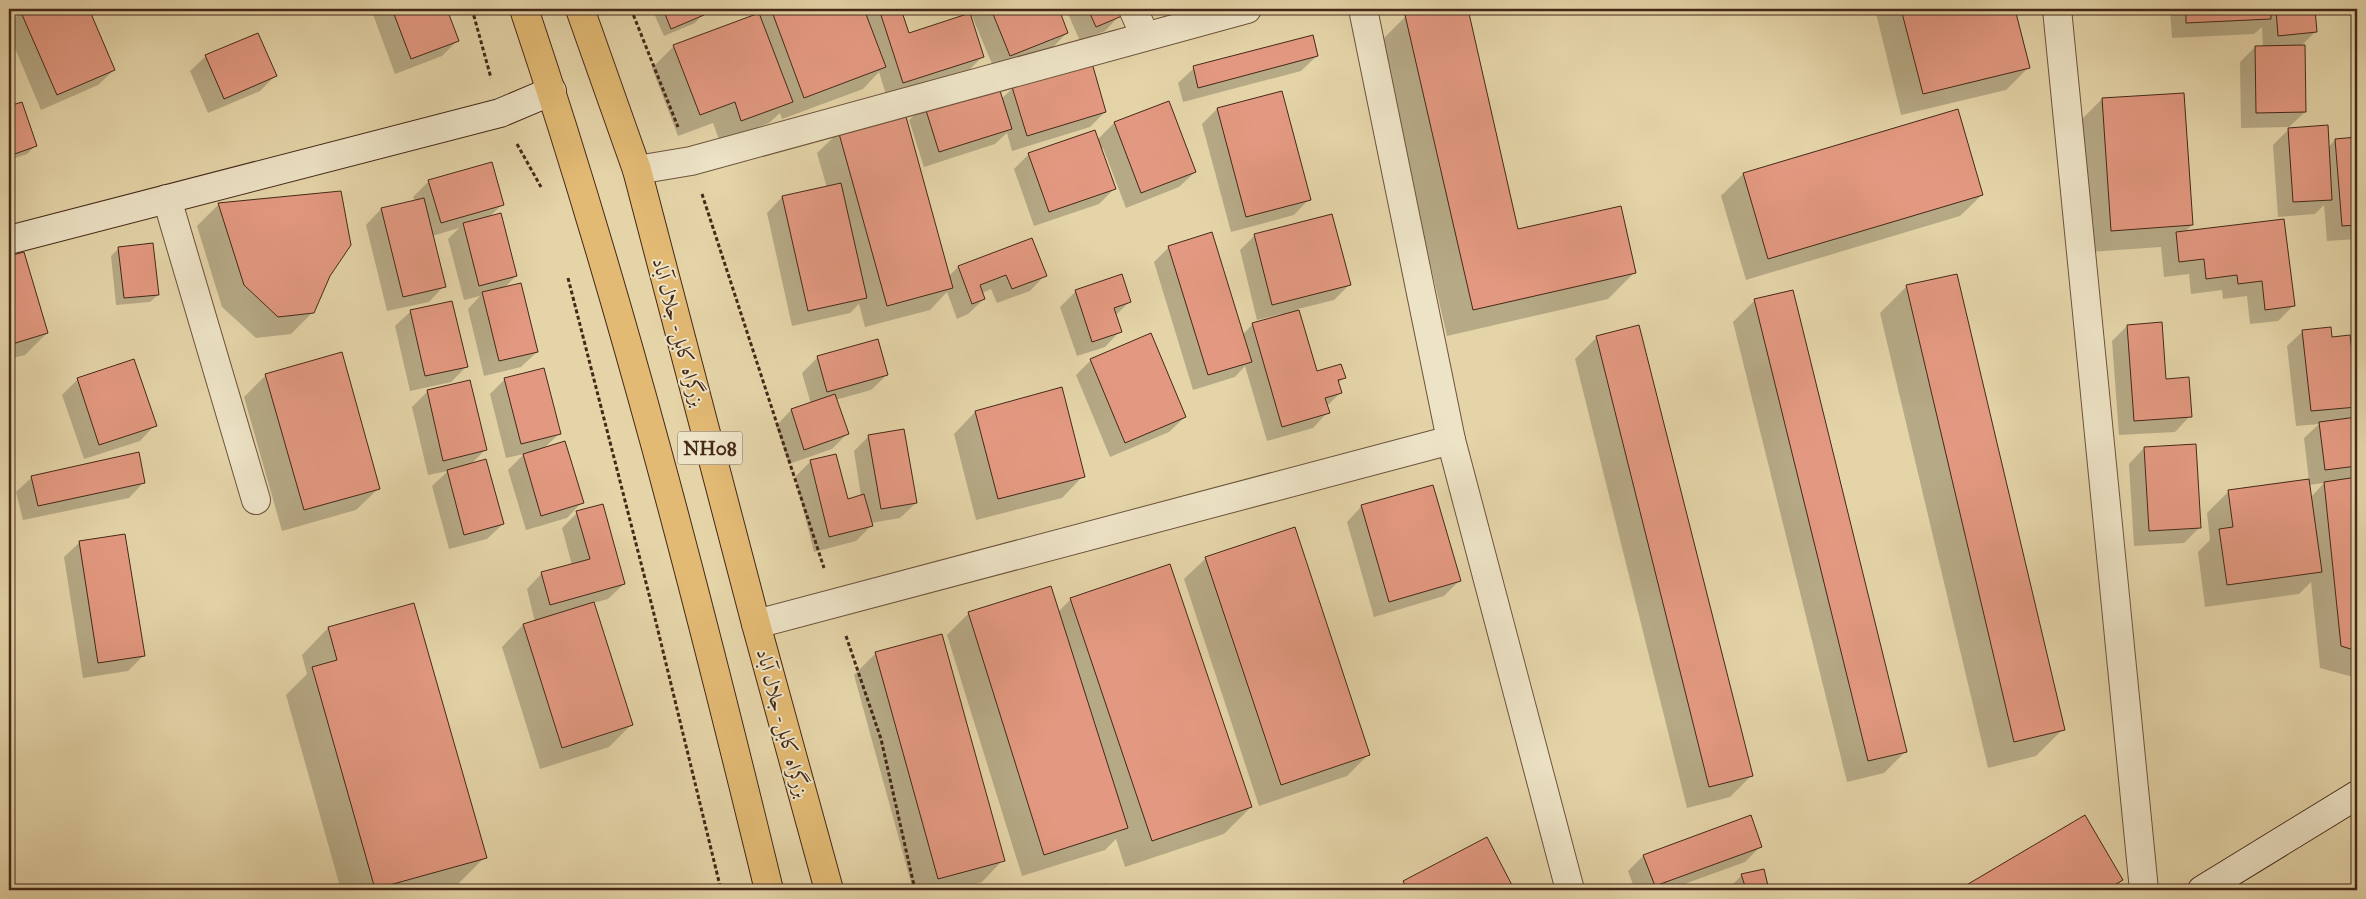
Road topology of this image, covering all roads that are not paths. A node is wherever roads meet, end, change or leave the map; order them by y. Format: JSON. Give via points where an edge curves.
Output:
{"nodes":[{"id":1,"x":524,"y":9,"type":"edge"},
{"id":2,"x":580,"y":9,"type":"edge"},
{"id":3,"x":1133,"y":9,"type":"edge"},
{"id":4,"x":1247,"y":9,"type":"edge"},
{"id":5,"x":1363,"y":9,"type":"edge"},
{"id":6,"x":2057,"y":9,"type":"edge"},
{"id":7,"x":1145,"y":36,"type":"junction"},
{"id":8,"x":552,"y":91,"type":"junction"},
{"id":9,"x":637,"y":170,"type":"junction"},
{"id":10,"x":167,"y":199,"type":"junction"},
{"id":11,"x":9,"y":240,"type":"edge"},
{"id":12,"x":1451,"y":440,"type":"junction"},
{"id":13,"x":256,"y":500,"type":"dead end"},
{"id":14,"x":756,"y":624,"type":"junction"},
{"id":15,"x":2357,"y":795,"type":"edge"},
{"id":16,"x":768,"y":890,"type":"edge"},
{"id":17,"x":829,"y":890,"type":"edge"},
{"id":18,"x":1570,"y":890,"type":"edge"},
{"id":19,"x":2144,"y":890,"type":"edge"},
{"id":20,"x":2202,"y":890,"type":"edge"}],
"edges":[{"from":1,"to":8,"type":"highway","number":"NH08"},
{"from":2,"to":9,"type":"highway","name":"بزرگراه کابل- جلال آباد","number":"NH08"},
{"from":3,"to":7,"type":"street"},
{"from":4,"to":7,"type":"street"},
{"from":5,"to":12,"type":"street"},
{"from":6,"to":19,"type":"street"},
{"from":7,"to":9,"type":"street","via":[[691,161]]},
{"from":8,"to":10,"type":"street","via":[[500,113]]},
{"from":8,"to":16,"type":"highway","number":"NH08","via":[[595,228],[710,649]]},
{"from":9,"to":14,"type":"highway","name":"بزرگراه کابل- جلال آباد","number":"NH08"},
{"from":10,"to":11,"type":"street"},
{"from":10,"to":13,"type":"street"},
{"from":12,"to":14,"type":"street"},
{"from":12,"to":18,"type":"street"},
{"from":14,"to":17,"type":"highway","name":"بزرگراه کابل- جلال آباد","number":"NH08"},
{"from":15,"to":20,"type":"street"}]}
